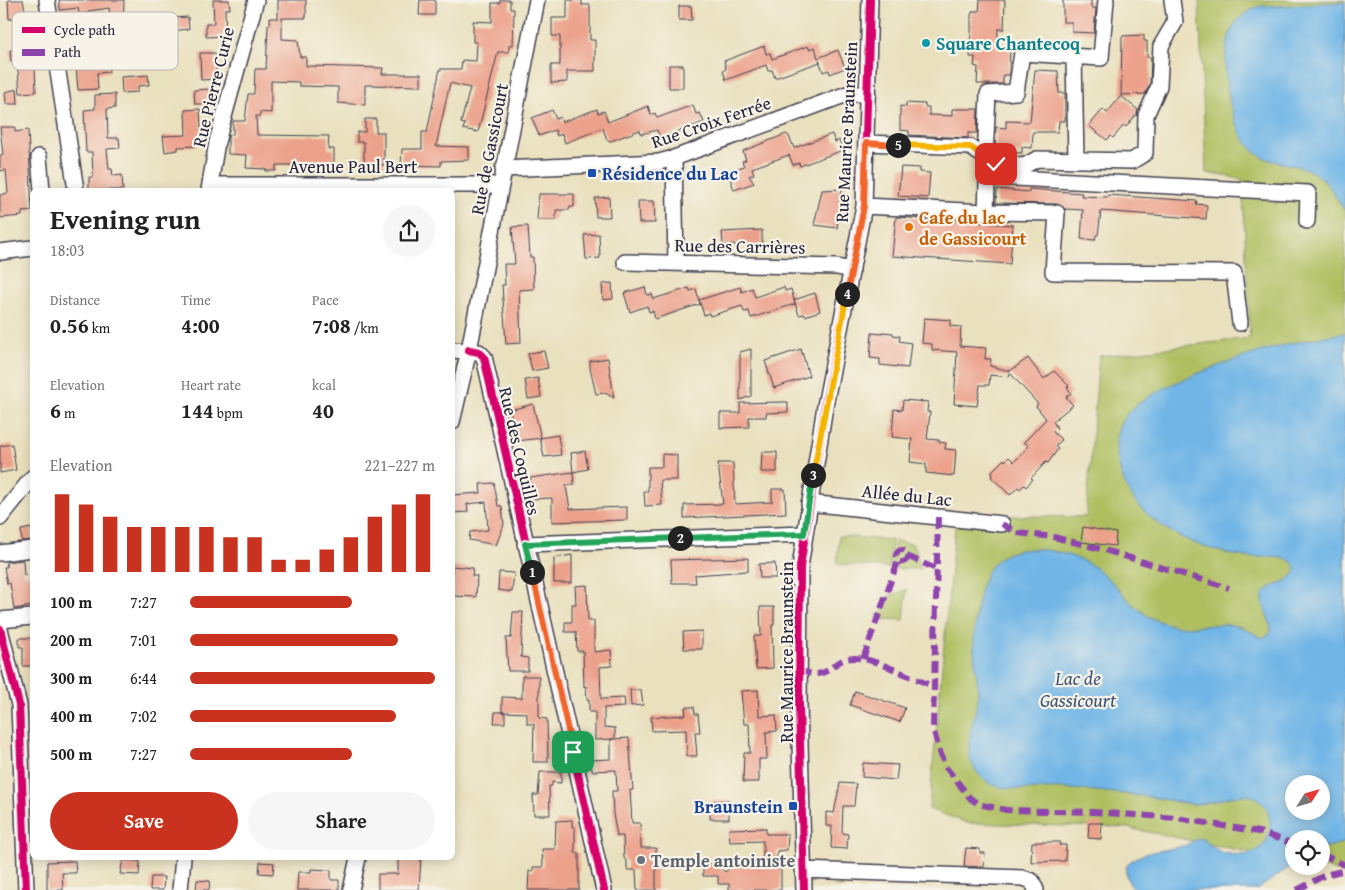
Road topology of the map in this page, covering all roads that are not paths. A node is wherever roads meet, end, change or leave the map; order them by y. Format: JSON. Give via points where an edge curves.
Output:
{"nodes":[{"id":1,"x":256,"y":0,"type":"edge"},
{"id":2,"x":537,"y":0,"type":"edge"},
{"id":3,"x":870,"y":0,"type":"edge"},
{"id":4,"x":1106,"y":0,"type":"edge"},
{"id":5,"x":1172,"y":0,"type":"edge"},
{"id":6,"x":1074,"y":56,"type":"junction"},
{"id":7,"x":58,"y":70,"type":"edge"},
{"id":8,"x":868,"y":94,"type":"junction"},
{"id":9,"x":866,"y":143,"type":"junction"},
{"id":10,"x":39,"y":157,"type":"dead end"},
{"id":11,"x":674,"y":158,"type":"junction"},
{"id":12,"x":985,"y":159,"type":"junction"},
{"id":13,"x":1076,"y":159,"type":"junction"},
{"id":14,"x":503,"y":169,"type":"junction"},
{"id":15,"x":501,"y":185,"type":"junction"},
{"id":16,"x":210,"y":187,"type":"edge"},
{"id":17,"x":42,"y":188,"type":"edge"},
{"id":18,"x":76,"y":188,"type":"edge"},
{"id":19,"x":864,"y":206,"type":"junction"},
{"id":20,"x":986,"y":212,"type":"junction"},
{"id":21,"x":1307,"y":220,"type":"dead end"},
{"id":22,"x":30,"y":248,"type":"edge"},
{"id":23,"x":0,"y":252,"type":"edge"},
{"id":24,"x":626,"y":262,"type":"dead end"},
{"id":25,"x":676,"y":263,"type":"junction"},
{"id":26,"x":852,"y":270,"type":"junction"},
{"id":27,"x":1240,"y":323,"type":"dead end"},
{"id":28,"x":455,"y":350,"type":"edge"},
{"id":29,"x":469,"y":350,"type":"junction"},
{"id":30,"x":455,"y":409,"type":"edge"},
{"id":31,"x":30,"y":480,"type":"edge"},
{"id":32,"x":809,"y":503,"type":"junction"},
{"id":33,"x":0,"y":517,"type":"edge"},
{"id":34,"x":1002,"y":524,"type":"dead end"},
{"id":35,"x":804,"y":534,"type":"junction"},
{"id":36,"x":525,"y":544,"type":"junction"},
{"id":37,"x":30,"y":549,"type":"edge"},
{"id":38,"x":0,"y":553,"type":"edge"},
{"id":39,"x":30,"y":617,"type":"edge"},
{"id":40,"x":0,"y":620,"type":"edge"},
{"id":41,"x":0,"y":629,"type":"edge"},
{"id":42,"x":183,"y":860,"type":"edge"},
{"id":43,"x":358,"y":860,"type":"edge"},
{"id":44,"x":803,"y":870,"type":"junction"},
{"id":45,"x":1003,"y":884,"type":"edge"},
{"id":46,"x":26,"y":890,"type":"edge"},
{"id":47,"x":180,"y":890,"type":"edge"},
{"id":48,"x":351,"y":890,"type":"edge"},
{"id":49,"x":604,"y":890,"type":"edge"},
{"id":50,"x":804,"y":890,"type":"edge"},
{"id":51,"x":1036,"y":890,"type":"edge"}],
"edges":[{"from":1,"to":16,"type":"street","name":"Rue Pierre Curie","via":[[217,142]]},
{"from":2,"to":14,"type":"street","name":"Rue de Gassicourt"},
{"from":3,"to":8,"type":"street","name":"Rue Maurice Braunstein"},
{"from":4,"to":6,"type":"street","via":[[1101,58]]},
{"from":5,"to":13,"type":"street","via":[[1175,22],[1161,46],[1159,86],[1146,114],[1145,153],[1132,161]]},
{"from":6,"to":12,"type":"street","via":[[1022,53],[1016,92],[988,94]]},
{"from":6,"to":13,"type":"street"},
{"from":7,"to":18,"type":"street"},
{"from":8,"to":9,"type":"street","name":"Rue Maurice Braunstein"},
{"from":8,"to":11,"type":"street","name":"Rue Croix Ferrée","via":[[847,94]]},
{"from":9,"to":12,"type":"street","via":[[970,147]]},
{"from":9,"to":19,"type":"street","name":"Rue Maurice Braunstein"},
{"from":10,"to":17,"type":"street"},
{"from":11,"to":14,"type":"street","name":"Rue Croix Ferrée","via":[[659,162]]},
{"from":11,"to":25,"type":"street"},
{"from":12,"to":13,"type":"street","via":[[996,164],[1024,166],[1037,159]]},
{"from":14,"to":15,"type":"street","name":"Rue de Gassicourt"},
{"from":15,"to":16,"type":"street","name":"Avenue Paul Bert"},
{"from":15,"to":29,"type":"street","name":"Rue de Gassicourt"},
{"from":19,"to":20,"type":"street"},
{"from":19,"to":26,"type":"street","name":"Rue Maurice Braunstein"},
{"from":20,"to":21,"type":"street","via":[[987,183],[994,177],[1308,193]]},
{"from":20,"to":27,"type":"street","via":[[1057,213],[1053,272],[1234,273]]},
{"from":22,"to":23,"type":"street"},
{"from":24,"to":25,"type":"street","name":"Rue des Carrières"},
{"from":25,"to":26,"type":"street","name":"Rue des Carrières"},
{"from":26,"to":32,"type":"street","name":"Rue Maurice Braunstein"},
{"from":28,"to":29,"type":"street"},
{"from":29,"to":30,"type":"street","name":"Rue de Gassicourt"},
{"from":29,"to":36,"type":"street","name":"Rue des Coquilles","via":[[484,357]]},
{"from":31,"to":33,"type":"street"},
{"from":32,"to":34,"type":"street","name":"Allée du Lac"},
{"from":32,"to":35,"type":"street","name":"Rue Maurice Braunstein"},
{"from":35,"to":36,"type":"street"},
{"from":35,"to":44,"type":"street","name":"Rue Maurice Braunstein","via":[[798,597]]},
{"from":36,"to":49,"type":"street","name":"Rue des Coquilles"},
{"from":37,"to":38,"type":"street"},
{"from":39,"to":40,"type":"street"},
{"from":41,"to":46,"type":"street","via":[[19,705]]},
{"from":42,"to":47,"type":"street"},
{"from":43,"to":48,"type":"street"},
{"from":44,"to":45,"type":"street"},
{"from":44,"to":50,"type":"street","name":"Rue Maurice Braunstein"},
{"from":45,"to":51,"type":"street","via":[[1032,881],[1037,886]]}]}
